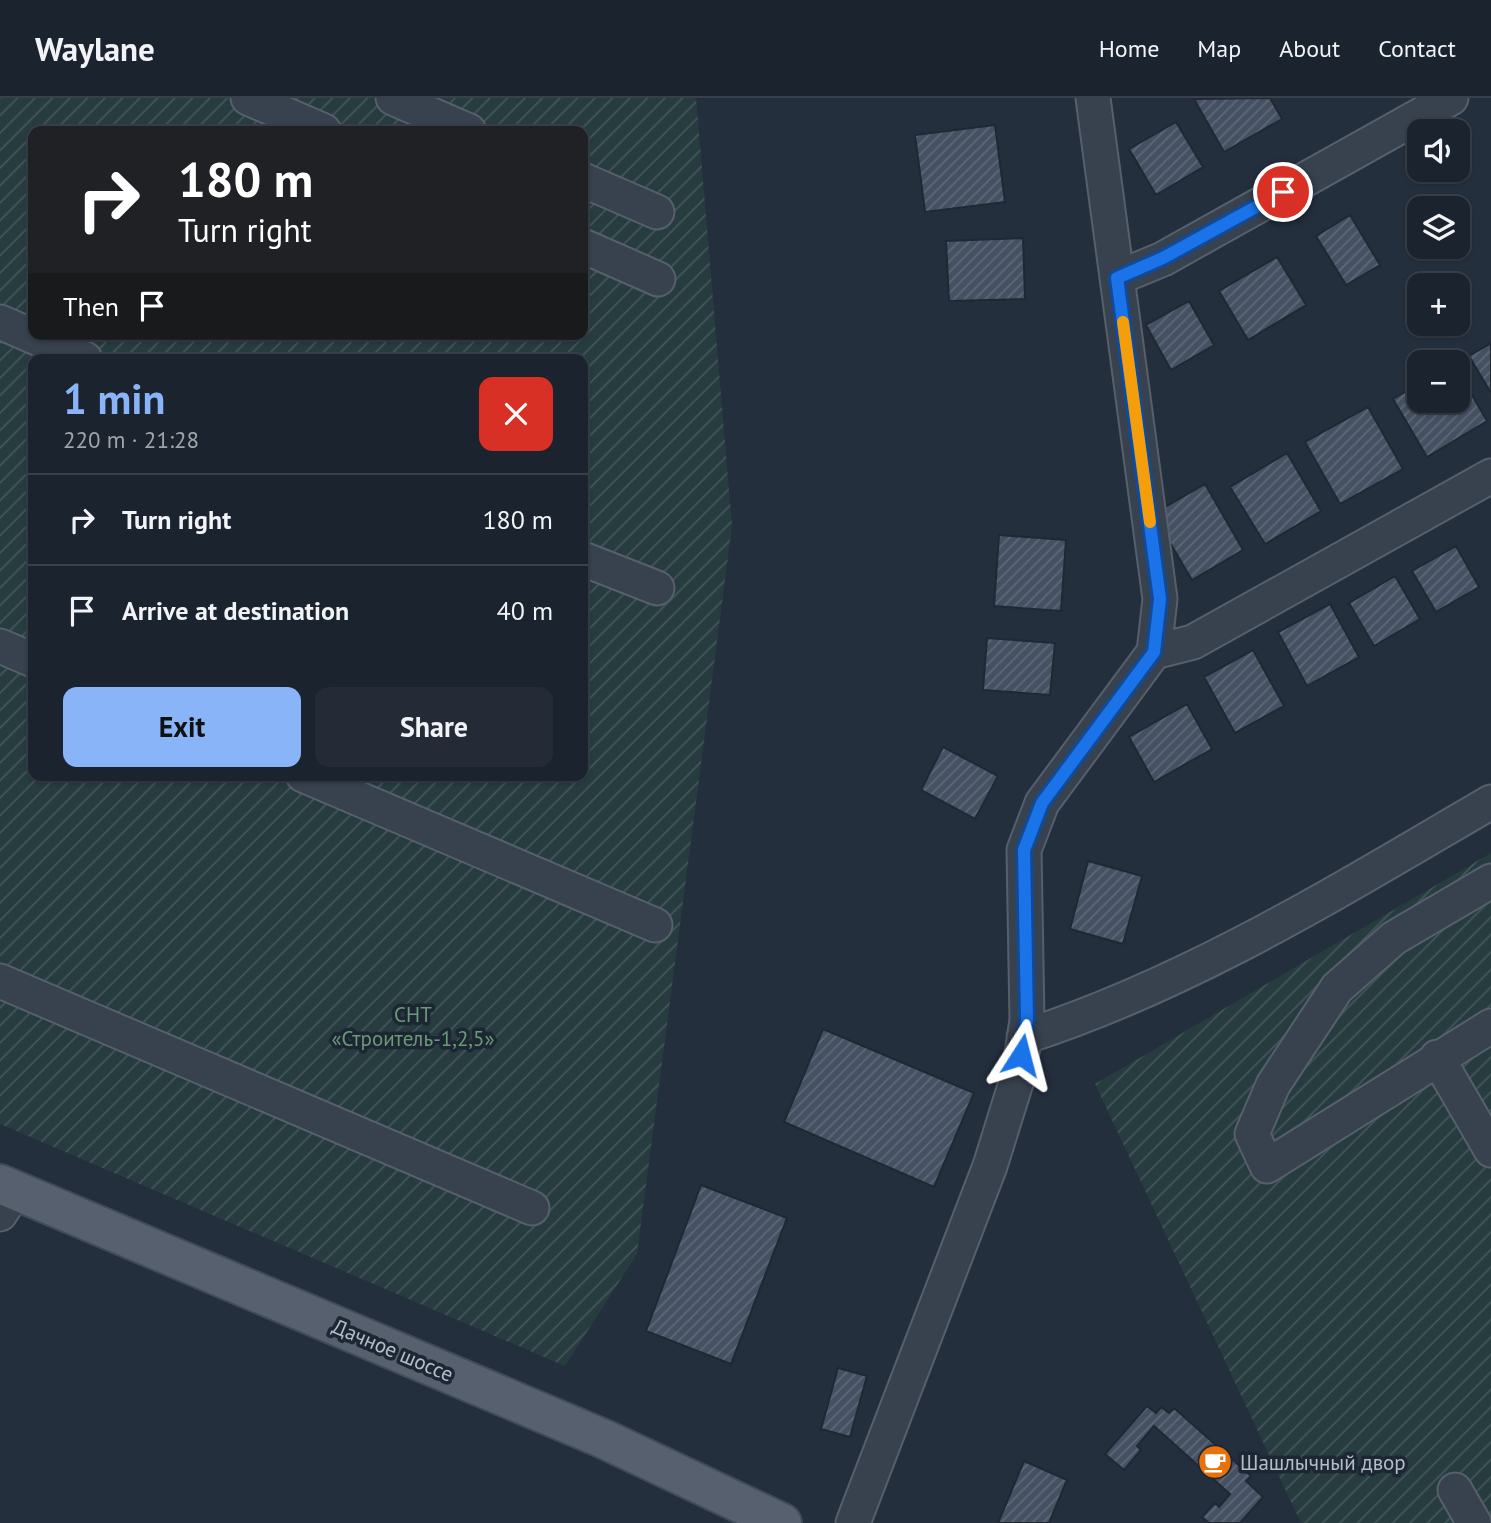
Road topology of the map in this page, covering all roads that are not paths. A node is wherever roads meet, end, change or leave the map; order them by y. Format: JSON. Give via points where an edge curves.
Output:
{"nodes":[{"id":1,"x":248,"y":98,"type":"edge"},
{"id":2,"x":393,"y":98,"type":"edge"},
{"id":3,"x":1093,"y":98,"type":"edge"},
{"id":4,"x":1451,"y":98,"type":"edge"},
{"id":5,"x":312,"y":126,"type":"edge"},
{"id":6,"x":457,"y":126,"type":"edge"},
{"id":7,"x":588,"y":182,"type":"edge"},
{"id":8,"x":657,"y":212,"type":"dead end"},
{"id":9,"x":588,"y":248,"type":"edge"},
{"id":10,"x":1117,"y":278,"type":"junction"},
{"id":11,"x":658,"y":279,"type":"dead end"},
{"id":12,"x":0,"y":322,"type":"edge"},
{"id":13,"x":28,"y":334,"type":"edge"},
{"id":14,"x":41,"y":340,"type":"edge"},
{"id":15,"x":74,"y":354,"type":"edge"},
{"id":16,"x":1491,"y":475,"type":"edge"},
{"id":17,"x":588,"y":561,"type":"edge"},
{"id":18,"x":657,"y":588,"type":"dead end"},
{"id":19,"x":0,"y":646,"type":"edge"},
{"id":20,"x":1154,"y":652,"type":"junction"},
{"id":21,"x":28,"y":658,"type":"edge"},
{"id":22,"x":317,"y":781,"type":"edge"},
{"id":23,"x":1491,"y":802,"type":"edge"},
{"id":24,"x":1491,"y":881,"type":"edge"},
{"id":25,"x":655,"y":925,"type":"dead end"},
{"id":26,"x":0,"y":981,"type":"edge"},
{"id":27,"x":1491,"y":1026,"type":"edge"},
{"id":28,"x":1024,"y":1037,"type":"junction"},
{"id":29,"x":1437,"y":1057,"type":"junction"},
{"id":30,"x":1491,"y":1150,"type":"edge"},
{"id":31,"x":5,"y":1197,"type":"edge"},
{"id":32,"x":533,"y":1208,"type":"dead end"},
{"id":33,"x":1455,"y":1490,"type":"dead end"},
{"id":34,"x":782,"y":1523,"type":"edge"},
{"id":35,"x":853,"y":1523,"type":"edge"},
{"id":36,"x":1474,"y":1523,"type":"edge"}],
"edges":[{"from":1,"to":5,"type":"street"},
{"from":2,"to":6,"type":"street"},
{"from":3,"to":10,"type":"street"},
{"from":4,"to":10,"type":"street","via":[[1163,258]]},
{"from":7,"to":8,"type":"street"},
{"from":9,"to":11,"type":"street"},
{"from":10,"to":20,"type":"street","via":[[1160,599]]},
{"from":12,"to":13,"type":"street"},
{"from":14,"to":15,"type":"street"},
{"from":16,"to":20,"type":"street","via":[[1193,642]]},
{"from":17,"to":18,"type":"street"},
{"from":19,"to":21,"type":"street"},
{"from":20,"to":28,"type":"street","via":[[1042,803],[1024,850]]},
{"from":22,"to":25,"type":"street"},
{"from":23,"to":28,"type":"street","via":[[1324,900],[1183,975],[1091,1016]]},
{"from":24,"to":29,"type":"street","via":[[1394,938],[1337,988],[1273,1085],[1252,1134],[1267,1166]]},
{"from":26,"to":32,"type":"street"},
{"from":27,"to":29,"type":"street"},
{"from":28,"to":35,"type":"street","via":[[990,1166]]},
{"from":29,"to":30,"type":"street"},
{"from":31,"to":34,"type":"main road","name":"Дачное шоссе","via":[[604,1438]]},
{"from":33,"to":36,"type":"street"}]}
